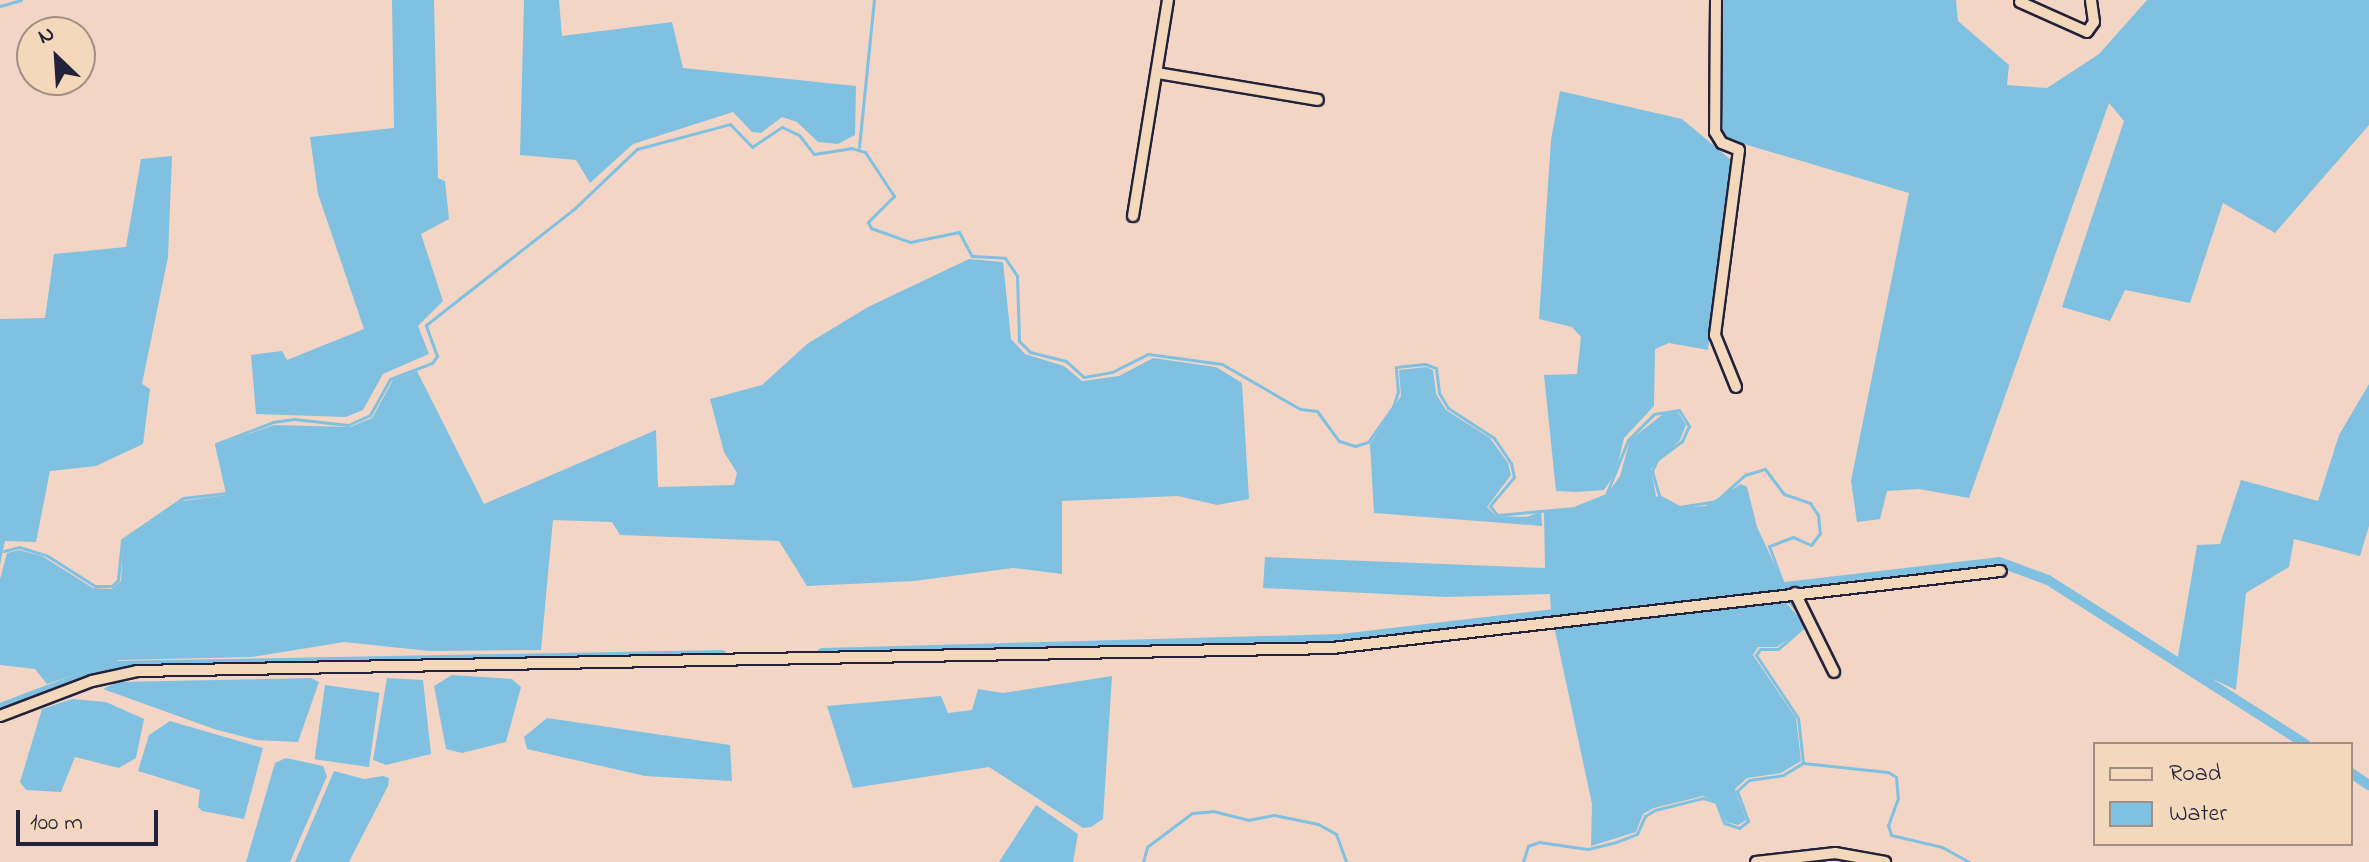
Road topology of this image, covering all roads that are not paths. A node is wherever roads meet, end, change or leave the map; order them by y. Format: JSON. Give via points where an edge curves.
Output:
{"nodes":[{"id":1,"x":1168,"y":0,"type":"edge"},
{"id":2,"x":1716,"y":0,"type":"edge"},
{"id":3,"x":2091,"y":0,"type":"edge"},
{"id":4,"x":2020,"y":2,"type":"edge"},
{"id":5,"x":1157,"y":73,"type":"junction"},
{"id":6,"x":1318,"y":100,"type":"dead end"},
{"id":7,"x":1133,"y":216,"type":"dead end"},
{"id":8,"x":1736,"y":387,"type":"dead end"},
{"id":9,"x":2001,"y":571,"type":"dead end"},
{"id":10,"x":1788,"y":593,"type":"junction"},
{"id":11,"x":1834,"y":672,"type":"dead end"},
{"id":12,"x":0,"y":716,"type":"edge"},
{"id":13,"x":1756,"y":862,"type":"edge"},
{"id":14,"x":1885,"y":862,"type":"edge"}],
"edges":[{"from":1,"to":5,"type":"street"},
{"from":2,"to":8,"type":"street","via":[[1715,132],[1722,143],[1739,150],[1715,335]]},
{"from":3,"to":4,"type":"street","via":[[2094,22],[2087,32]]},
{"from":5,"to":6,"type":"street"},
{"from":5,"to":7,"type":"street"},
{"from":9,"to":10,"type":"street"},
{"from":10,"to":11,"type":"street"},
{"from":10,"to":12,"type":"street","via":[[1332,648],[137,671],[113,674]]},
{"from":13,"to":14,"type":"street","via":[[1835,853]]}]}
